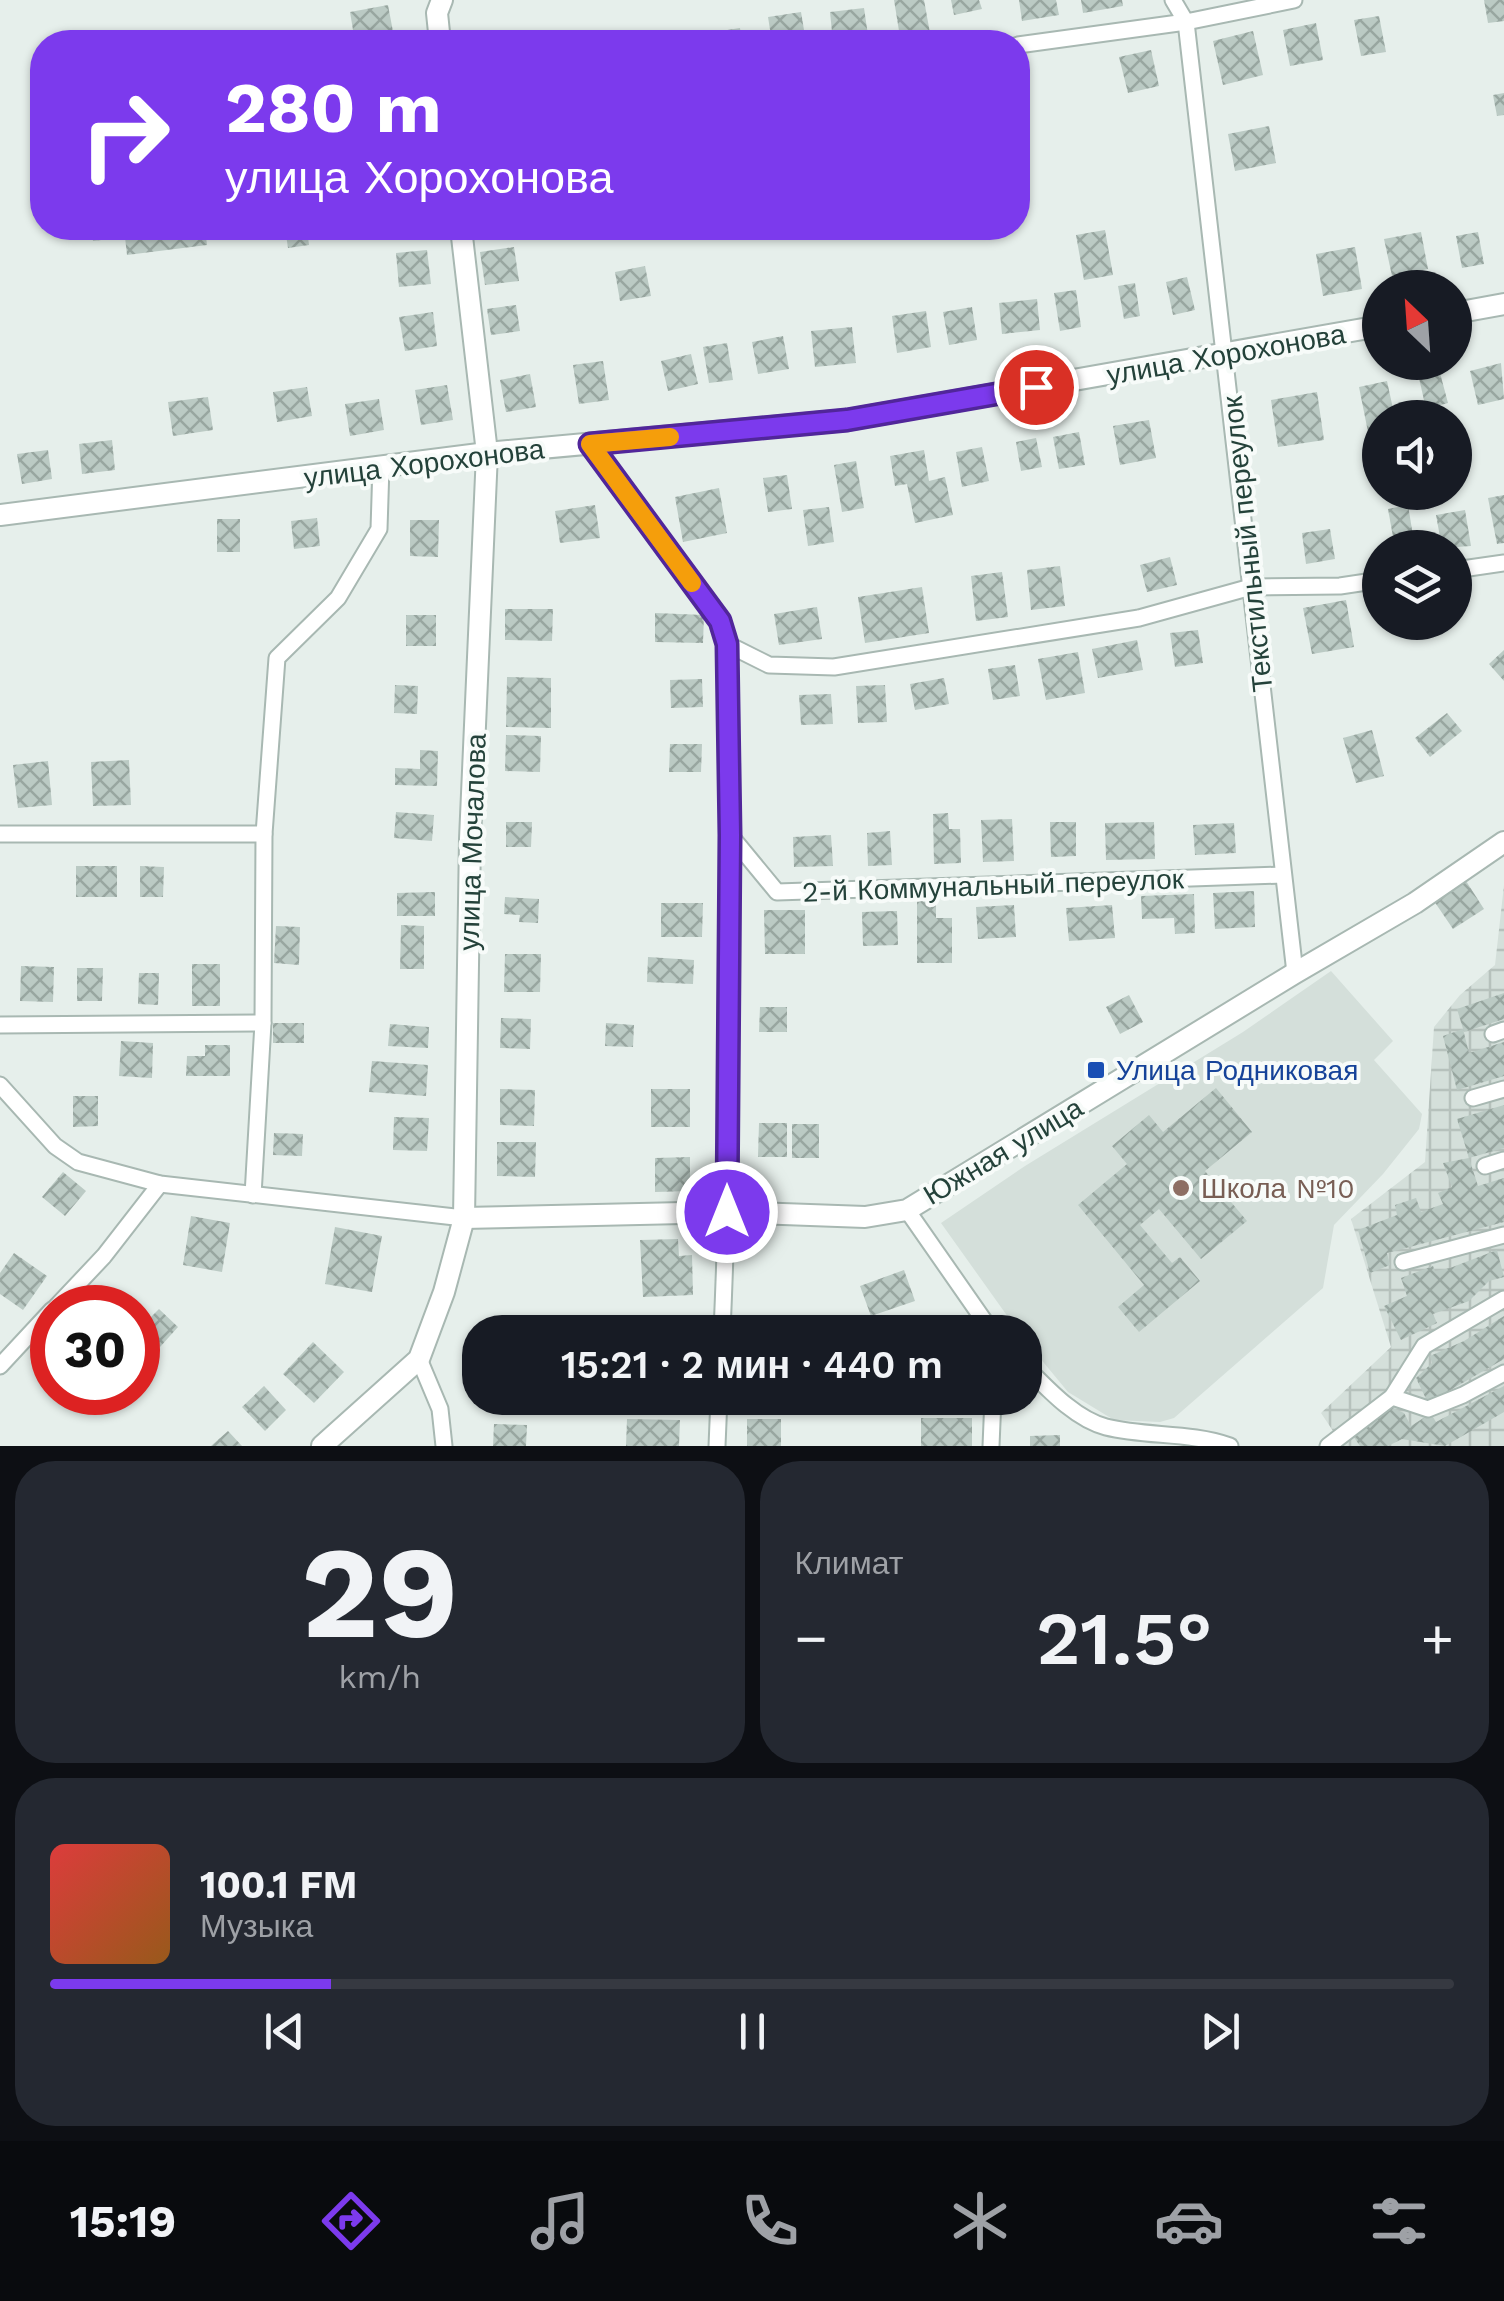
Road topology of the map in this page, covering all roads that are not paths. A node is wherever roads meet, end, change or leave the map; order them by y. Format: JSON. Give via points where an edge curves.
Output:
{"nodes":[{"id":1,"x":442,"y":0,"type":"edge"},
{"id":2,"x":1173,"y":0,"type":"edge"},
{"id":3,"x":1294,"y":0,"type":"edge"},
{"id":4,"x":1186,"y":22,"type":"junction"},
{"id":5,"x":439,"y":30,"type":"edge"},
{"id":6,"x":1030,"y":43,"type":"edge"},
{"id":7,"x":462,"y":240,"type":"edge"},
{"id":8,"x":1504,"y":304,"type":"edge"},
{"id":9,"x":1472,"y":310,"type":"edge"},
{"id":10,"x":1362,"y":329,"type":"edge"},
{"id":11,"x":1226,"y":354,"type":"junction"},
{"id":12,"x":590,"y":444,"type":"junction"},
{"id":13,"x":486,"y":453,"type":"junction"},
{"id":14,"x":381,"y":466,"type":"junction"},
{"id":15,"x":0,"y":514,"type":"edge"},
{"id":16,"x":1504,"y":563,"type":"edge"},
{"id":17,"x":1472,"y":568,"type":"edge"},
{"id":18,"x":1362,"y":583,"type":"edge"},
{"id":19,"x":1251,"y":586,"type":"junction"},
{"id":20,"x":727,"y":644,"type":"junction"},
{"id":21,"x":0,"y":834,"type":"edge"},
{"id":22,"x":264,"y":834,"type":"junction"},
{"id":23,"x":730,"y":835,"type":"junction"},
{"id":24,"x":1504,"y":842,"type":"edge"},
{"id":25,"x":1283,"y":875,"type":"junction"},
{"id":26,"x":1296,"y":973,"type":"junction"},
{"id":27,"x":263,"y":1023,"type":"junction"},
{"id":28,"x":0,"y":1024,"type":"edge"},
{"id":29,"x":0,"y":1084,"type":"edge"},
{"id":30,"x":1504,"y":1089,"type":"edge"},
{"id":31,"x":1473,"y":1098,"type":"dead end"},
{"id":32,"x":1504,"y":1160,"type":"edge"},
{"id":33,"x":1485,"y":1166,"type":"dead end"},
{"id":34,"x":160,"y":1184,"type":"junction"},
{"id":35,"x":253,"y":1195,"type":"junction"},
{"id":36,"x":907,"y":1210,"type":"junction"},
{"id":37,"x":727,"y":1212,"type":"junction"},
{"id":38,"x":464,"y":1218,"type":"junction"},
{"id":39,"x":1503,"y":1240,"type":"edge"},
{"id":40,"x":1403,"y":1262,"type":"dead end"},
{"id":41,"x":77,"y":1285,"type":"edge"},
{"id":42,"x":1504,"y":1299,"type":"edge"},
{"id":43,"x":723,"y":1315,"type":"edge"},
{"id":44,"x":980,"y":1315,"type":"edge"},
{"id":45,"x":30,"y":1334,"type":"edge"},
{"id":46,"x":419,"y":1359,"type":"junction"},
{"id":47,"x":0,"y":1366,"type":"edge"},
{"id":48,"x":1504,"y":1373,"type":"edge"},
{"id":49,"x":1042,"y":1383,"type":"edge"},
{"id":50,"x":1392,"y":1398,"type":"junction"},
{"id":51,"x":719,"y":1415,"type":"edge"},
{"id":52,"x":993,"y":1415,"type":"edge"},
{"id":53,"x":322,"y":1446,"type":"edge"},
{"id":54,"x":444,"y":1446,"type":"edge"},
{"id":55,"x":718,"y":1446,"type":"edge"},
{"id":56,"x":992,"y":1446,"type":"edge"},
{"id":57,"x":1230,"y":1446,"type":"edge"},
{"id":58,"x":1328,"y":1446,"type":"edge"}],
"edges":[{"from":1,"to":5,"type":"street"},
{"from":2,"to":4,"type":"street","name":"Текстильный переулок"},
{"from":3,"to":4,"type":"street"},
{"from":4,"to":6,"type":"street"},
{"from":4,"to":11,"type":"street","name":"Текстильный переулок"},
{"from":7,"to":13,"type":"street","name":"улица Мочалова"},
{"from":8,"to":9,"type":"street"},
{"from":10,"to":11,"type":"street","name":"улица Хорохонова"},
{"from":11,"to":12,"type":"street","name":"улица Хорохонова","via":[[847,420]]},
{"from":11,"to":19,"type":"street","name":"Текстильный переулок"},
{"from":12,"to":13,"type":"street","name":"улица Хорохонова"},
{"from":12,"to":20,"type":"street","via":[[720,621]]},
{"from":13,"to":14,"type":"street","name":"улица Хорохонова"},
{"from":13,"to":38,"type":"street","name":"улица Мочалова"},
{"from":14,"to":15,"type":"street","name":"улица Хорохонова"},
{"from":14,"to":22,"type":"street","via":[[379,528],[338,598],[277,658]]},
{"from":16,"to":17,"type":"street"},
{"from":18,"to":19,"type":"street"},
{"from":19,"to":20,"type":"street","via":[[1139,618],[834,667],[770,666]]},
{"from":19,"to":25,"type":"street","name":"Текстильный переулок"},
{"from":20,"to":23,"type":"street"},
{"from":21,"to":22,"type":"street"},
{"from":22,"to":27,"type":"street"},
{"from":23,"to":25,"type":"street","name":"2-й Коммунальный переулок","via":[[776,892]]},
{"from":23,"to":37,"type":"street"},
{"from":24,"to":26,"type":"street","name":"Южная улица","via":[[1416,904]]},
{"from":25,"to":26,"type":"street","name":"Текстильный переулок"},
{"from":26,"to":36,"type":"street","name":"Южная улица"},
{"from":27,"to":28,"type":"street"},
{"from":27,"to":35,"type":"street"},
{"from":29,"to":34,"type":"street","name":"Южная улица","via":[[78,1162]]},
{"from":30,"to":31,"type":"street"},
{"from":32,"to":33,"type":"street"},
{"from":34,"to":35,"type":"street","name":"Южная улица"},
{"from":34,"to":41,"type":"street"},
{"from":35,"to":38,"type":"street","name":"Южная улица"},
{"from":36,"to":37,"type":"street","name":"Южная улица","via":[[864,1217]]},
{"from":36,"to":44,"type":"street"},
{"from":37,"to":38,"type":"street","name":"Южная улица"},
{"from":37,"to":43,"type":"street"},
{"from":38,"to":46,"type":"street","name":"улица Мочалова"},
{"from":39,"to":40,"type":"street"},
{"from":42,"to":50,"type":"street","via":[[1424,1346]]},
{"from":45,"to":47,"type":"street"},
{"from":46,"to":53,"type":"street"},
{"from":46,"to":54,"type":"street","via":[[440,1409]]},
{"from":48,"to":50,"type":"street","via":[[1428,1409]]},
{"from":49,"to":57,"type":"street","via":[[1104,1427]]},
{"from":50,"to":58,"type":"street"},
{"from":51,"to":55,"type":"street"},
{"from":52,"to":56,"type":"street"}]}
